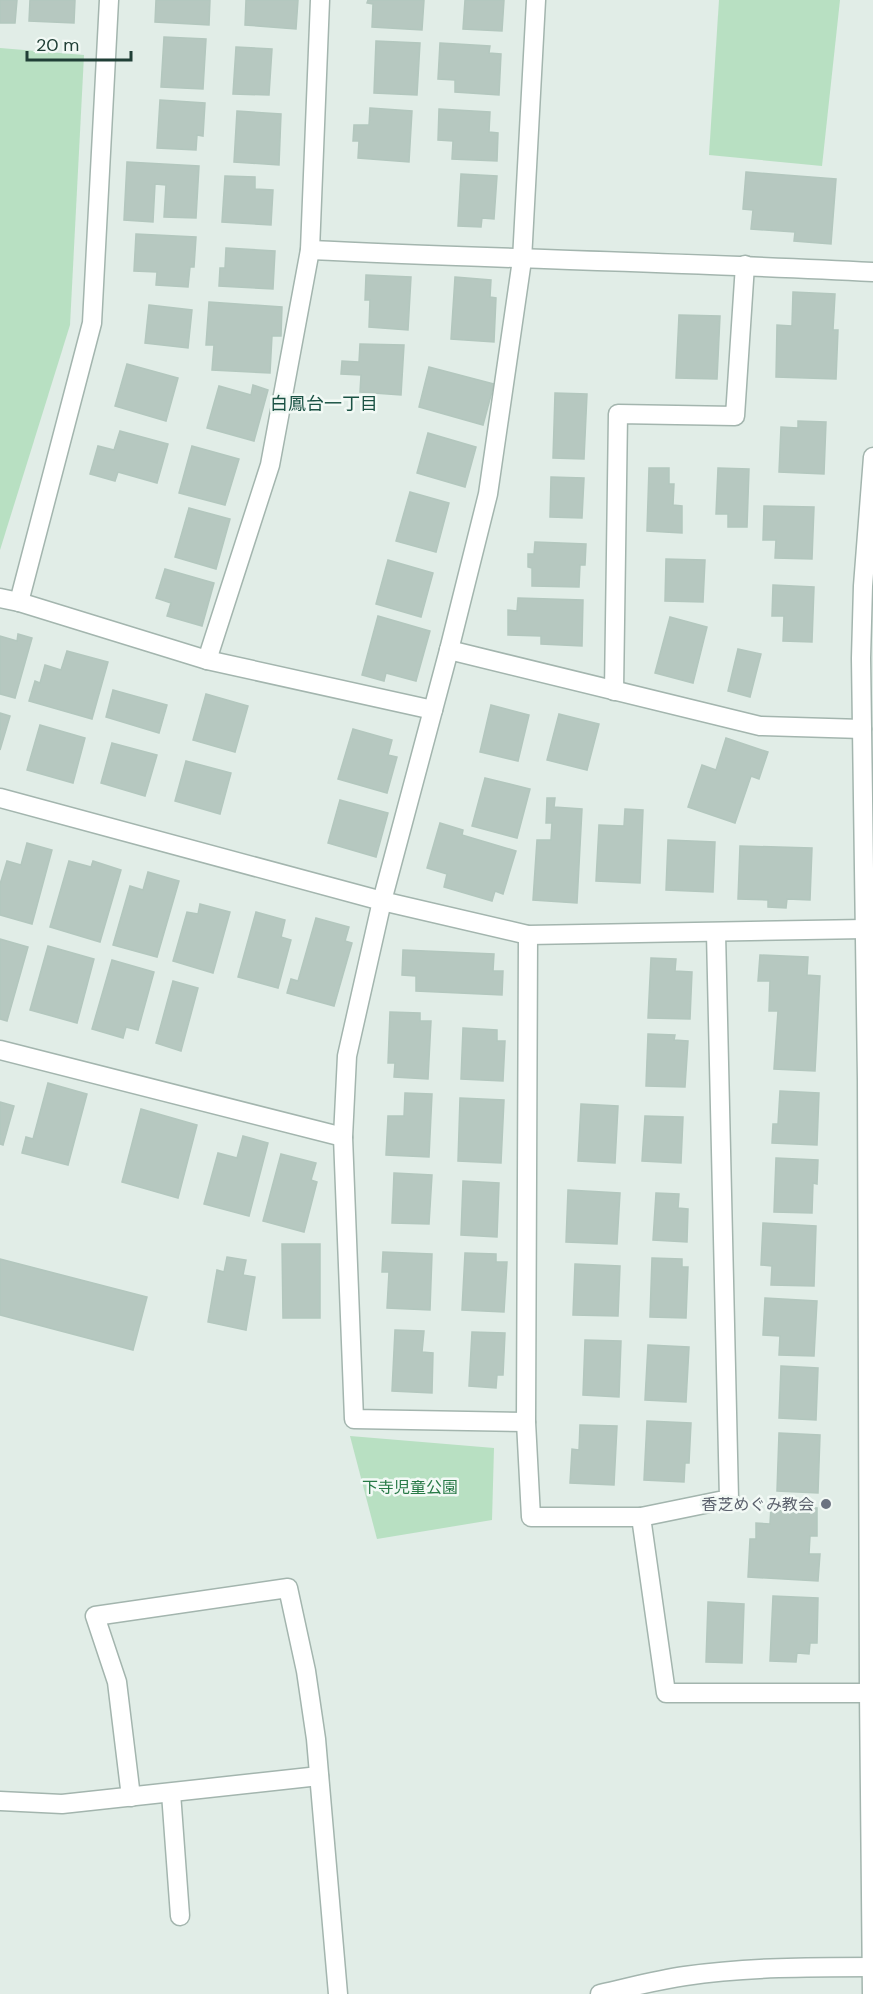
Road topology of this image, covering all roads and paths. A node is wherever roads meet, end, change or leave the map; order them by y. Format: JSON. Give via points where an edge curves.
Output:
{"nodes":[{"id":1,"x":109,"y":0,"type":"edge"},
{"id":2,"x":320,"y":0,"type":"edge"},
{"id":3,"x":536,"y":0,"type":"edge"},
{"id":4,"x":310,"y":250,"type":"junction"},
{"id":5,"x":522,"y":260,"type":"junction"},
{"id":6,"x":745,"y":265,"type":"junction"},
{"id":7,"x":873,"y":272,"type":"edge"},
{"id":8,"x":873,"y":457,"type":"edge"},
{"id":9,"x":0,"y":598,"type":"edge"},
{"id":10,"x":19,"y":602,"type":"junction"},
{"id":11,"x":449,"y":651,"type":"junction"},
{"id":12,"x":867,"y":658,"type":"edge"},
{"id":13,"x":207,"y":660,"type":"junction"},
{"id":14,"x":614,"y":691,"type":"junction"},
{"id":15,"x":433,"y":710,"type":"junction"},
{"id":16,"x":862,"y":729,"type":"junction"},
{"id":17,"x":0,"y":798,"type":"edge"},
{"id":18,"x":382,"y":901,"type":"junction"},
{"id":19,"x":865,"y":929,"type":"junction"},
{"id":20,"x":716,"y":933,"type":"junction"},
{"id":21,"x":528,"y":935,"type":"junction"},
{"id":22,"x":0,"y":1050,"type":"edge"},
{"id":23,"x":870,"y":1079,"type":"edge"},
{"id":24,"x":343,"y":1137,"type":"junction"},
{"id":25,"x":870,"y":1166,"type":"edge"},
{"id":26,"x":526,"y":1422,"type":"junction"},
{"id":27,"x":641,"y":1517,"type":"junction"},
{"id":28,"x":871,"y":1693,"type":"edge"},
{"id":29,"x":319,"y":1776,"type":"junction"},
{"id":30,"x":171,"y":1792,"type":"junction"},
{"id":31,"x":131,"y":1797,"type":"junction"},
{"id":32,"x":0,"y":1801,"type":"edge"},
{"id":33,"x":180,"y":1916,"type":"dead end"},
{"id":34,"x":872,"y":1967,"type":"edge"},
{"id":35,"x":338,"y":1994,"type":"edge"},
{"id":36,"x":600,"y":1994,"type":"edge"},
{"id":37,"x":872,"y":1994,"type":"edge"}],
"edges":[{"from":1,"to":10,"type":"street","via":[[92,323]]},
{"from":2,"to":4,"type":"street"},
{"from":3,"to":5,"type":"street"},
{"from":4,"to":5,"type":"street"},
{"from":4,"to":13,"type":"street","via":[[270,465]]},
{"from":5,"to":6,"type":"street"},
{"from":5,"to":11,"type":"street","via":[[488,494]]},
{"from":6,"to":7,"type":"street"},
{"from":6,"to":14,"type":"street","via":[[735,416],[618,414]]},
{"from":8,"to":12,"type":"street","via":[[863,586]]},
{"from":9,"to":10,"type":"street"},
{"from":10,"to":13,"type":"street"},
{"from":11,"to":14,"type":"street"},
{"from":11,"to":15,"type":"street"},
{"from":12,"to":16,"type":"street"},
{"from":13,"to":15,"type":"street"},
{"from":14,"to":16,"type":"street","via":[[760,726]]},
{"from":15,"to":18,"type":"street"},
{"from":16,"to":19,"type":"street"},
{"from":17,"to":18,"type":"street"},
{"from":18,"to":21,"type":"street"},
{"from":18,"to":24,"type":"street","via":[[347,1056]]},
{"from":19,"to":20,"type":"street"},
{"from":19,"to":23,"type":"street"},
{"from":20,"to":21,"type":"street"},
{"from":20,"to":27,"type":"street","via":[[729,1499]]},
{"from":21,"to":26,"type":"street"},
{"from":22,"to":24,"type":"street"},
{"from":23,"to":25,"type":"street"},
{"from":24,"to":26,"type":"street","via":[[354,1419]]},
{"from":25,"to":28,"type":"street"},
{"from":26,"to":27,"type":"street","via":[[531,1517]]},
{"from":27,"to":28,"type":"street","via":[[666,1693]]},
{"from":28,"to":34,"type":"street"},
{"from":29,"to":30,"type":"street"},
{"from":29,"to":31,"type":"street","via":[[306,1671],[288,1588],[95,1616],[117,1683]]},
{"from":29,"to":35,"type":"street"},
{"from":30,"to":31,"type":"street"},
{"from":30,"to":33,"type":"street"},
{"from":31,"to":32,"type":"street","via":[[62,1804]]},
{"from":34,"to":36,"type":"street","via":[[737,1970],[683,1976]]},
{"from":34,"to":37,"type":"street"}]}
